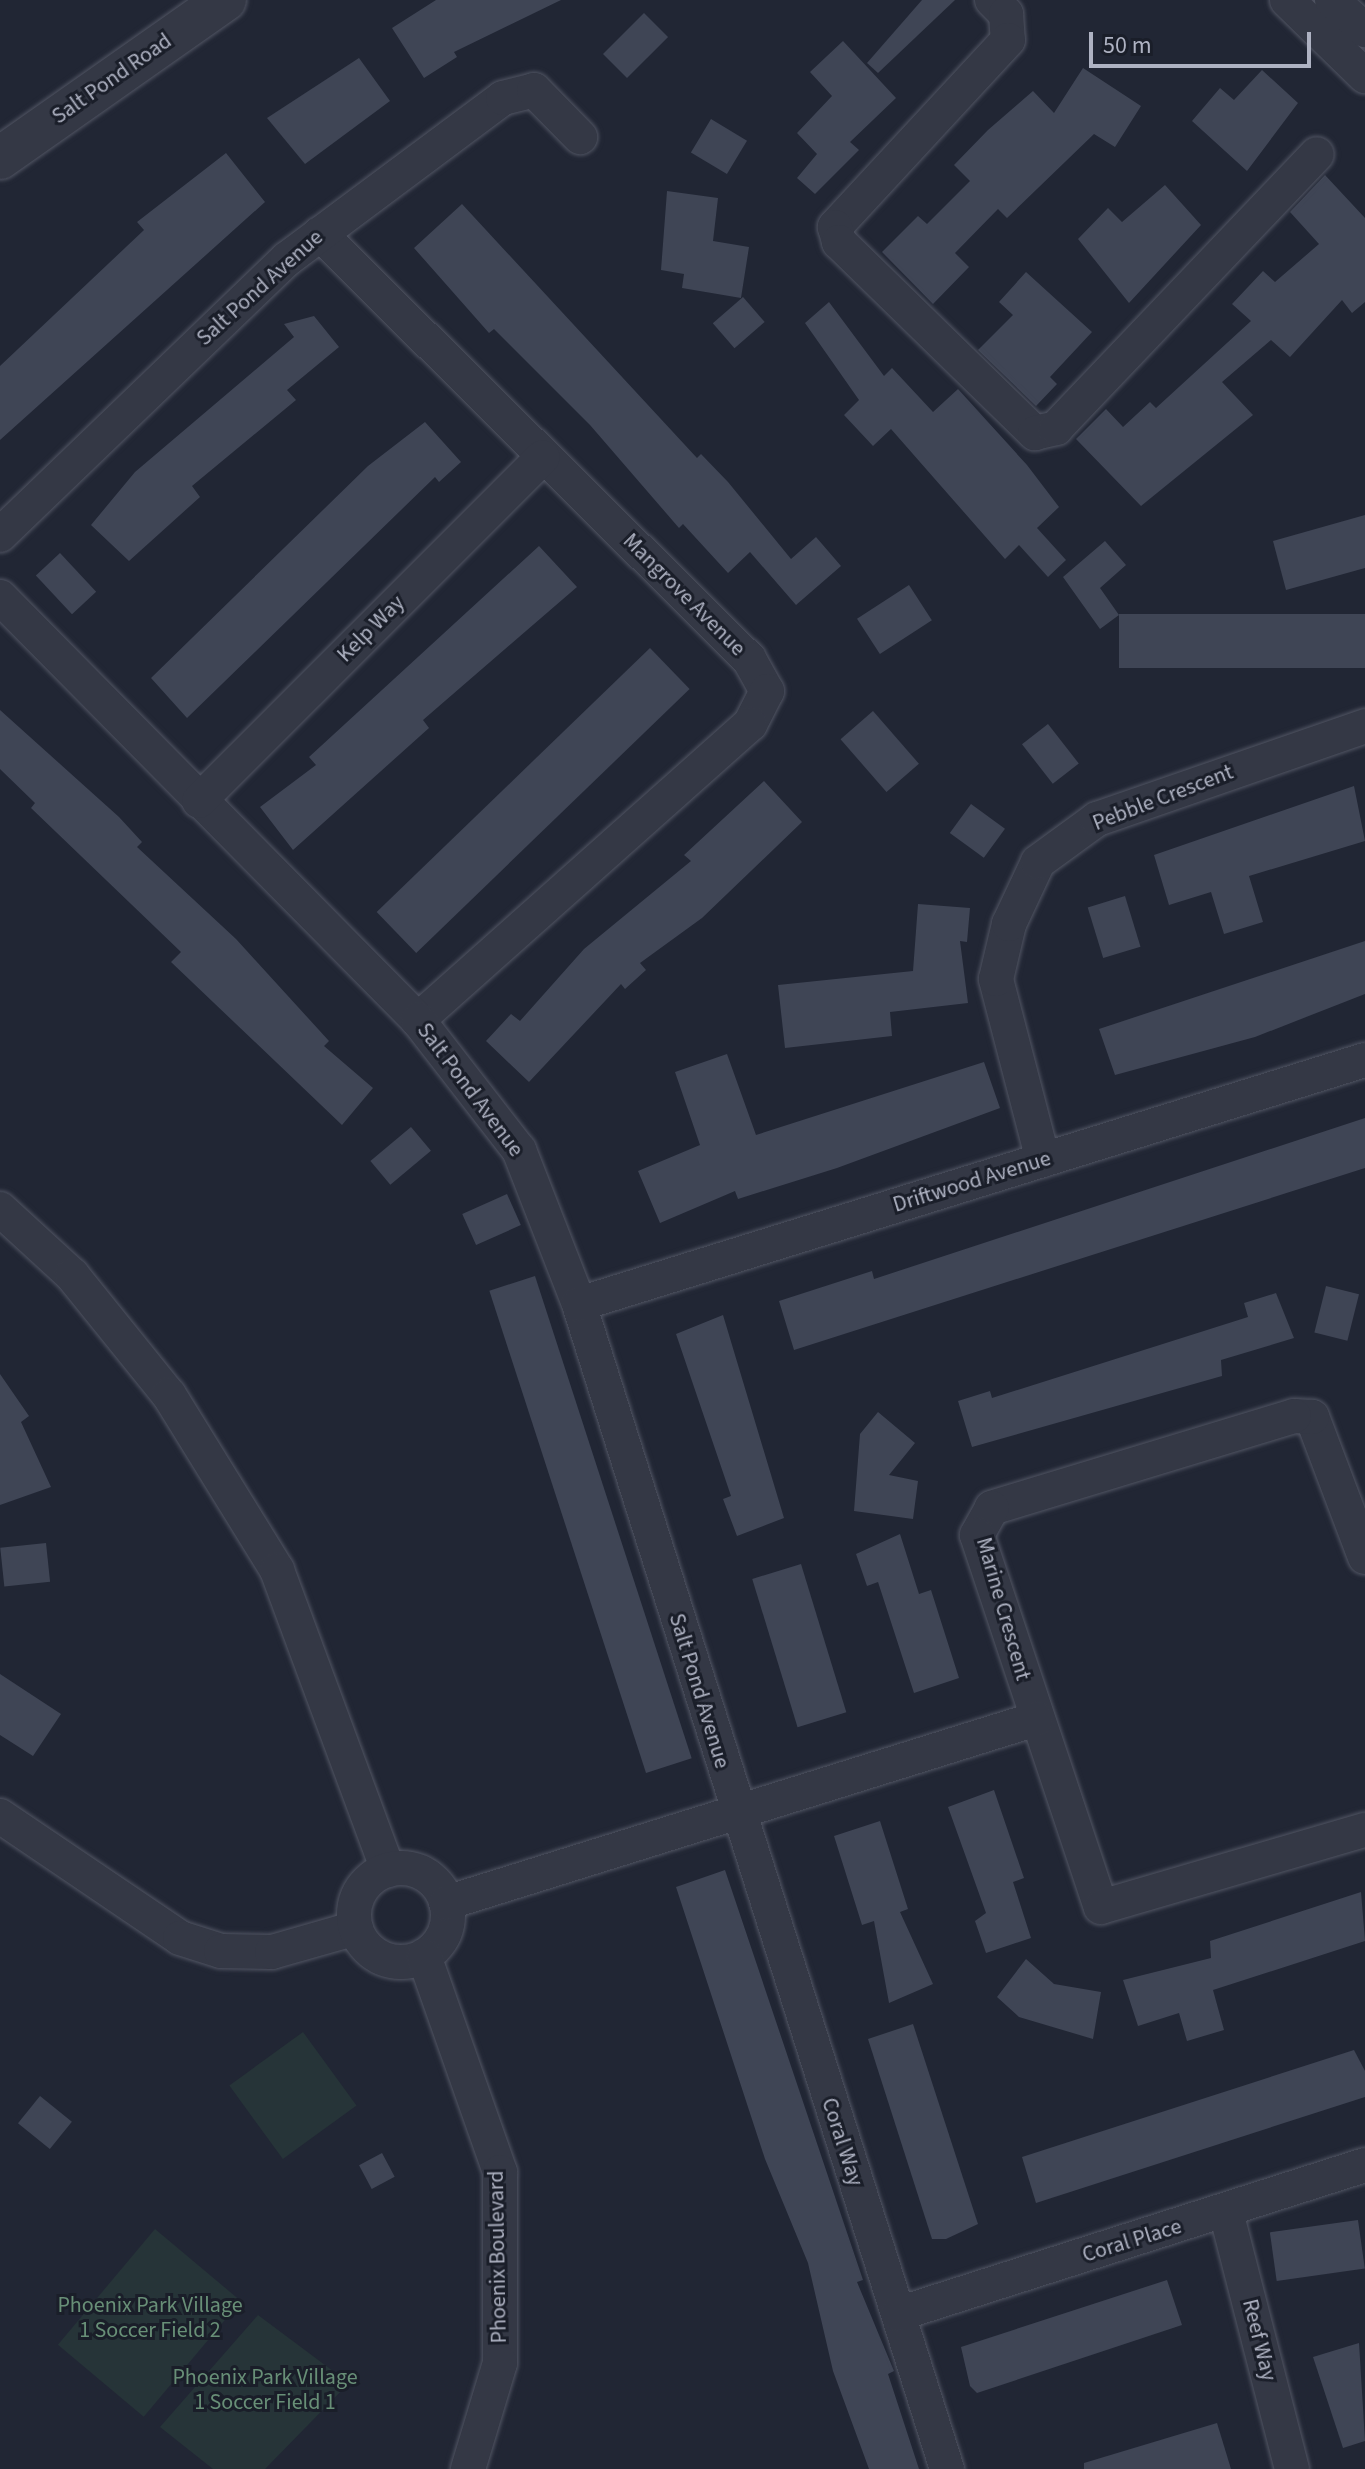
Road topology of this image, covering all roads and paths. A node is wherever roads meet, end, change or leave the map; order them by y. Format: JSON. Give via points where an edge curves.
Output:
{"nodes":[{"id":1,"x":225,"y":0,"type":"edge"},
{"id":2,"x":992,"y":0,"type":"edge"},
{"id":3,"x":1287,"y":0,"type":"edge"},
{"id":4,"x":1332,"y":0,"type":"edge"},
{"id":5,"x":1365,"y":30,"type":"edge"},
{"id":6,"x":1365,"y":76,"type":"edge"},
{"id":7,"x":580,"y":137,"type":"dead end"},
{"id":8,"x":1317,"y":154,"type":"dead end"},
{"id":9,"x":0,"y":158,"type":"edge"},
{"id":10,"x":320,"y":234,"type":"junction"},
{"id":11,"x":543,"y":457,"type":"junction"},
{"id":12,"x":0,"y":535,"type":"edge"},
{"id":13,"x":0,"y":597,"type":"edge"},
{"id":14,"x":1365,"y":726,"type":"edge"},
{"id":15,"x":199,"y":801,"type":"junction"},
{"id":16,"x":418,"y":1020,"type":"junction"},
{"id":17,"x":1365,"y":1060,"type":"edge"},
{"id":18,"x":1043,"y":1160,"type":"junction"},
{"id":19,"x":0,"y":1209,"type":"edge"},
{"id":20,"x":579,"y":1304,"type":"junction"},
{"id":21,"x":1365,"y":1557,"type":"edge"},
{"id":22,"x":1036,"y":1719,"type":"junction"},
{"id":23,"x":737,"y":1815,"type":"junction"},
{"id":24,"x":0,"y":1816,"type":"edge"},
{"id":25,"x":1365,"y":1830,"type":"edge"},
{"id":26,"x":388,"y":1870,"type":"junction"},
{"id":27,"x":446,"y":1903,"type":"junction"},
{"id":28,"x":356,"y":1928,"type":"junction"},
{"id":29,"x":424,"y":1956,"type":"junction"},
{"id":30,"x":1365,"y":2165,"type":"edge"},
{"id":31,"x":1226,"y":2212,"type":"junction"},
{"id":32,"x":898,"y":2314,"type":"junction"},
{"id":33,"x":468,"y":2469,"type":"edge"},
{"id":34,"x":947,"y":2469,"type":"edge"},
{"id":35,"x":1292,"y":2469,"type":"edge"}],
"edges":[{"from":1,"to":9,"type":"street","name":"Salt Pond Road"},
{"from":2,"to":8,"type":"street","via":[[1006,14],[1008,40],[835,227],[839,242],[1035,433],[1056,428]]},
{"from":3,"to":6,"type":"street"},
{"from":4,"to":5,"type":"street"},
{"from":7,"to":10,"type":"street","name":"Salt Pond Avenue","via":[[534,90],[503,98]]},
{"from":10,"to":11,"type":"street","name":"Mangrove Avenue"},
{"from":10,"to":12,"type":"street","name":"Salt Pond Avenue"},
{"from":11,"to":15,"type":"street","name":"Kelp Way"},
{"from":11,"to":16,"type":"street","name":"Mangrove Avenue","via":[[749,659],[767,691],[750,724]]},
{"from":13,"to":15,"type":"street","name":"Salt Pond Avenue"},
{"from":14,"to":18,"type":"street","name":"Pebble Crescent","via":[[1097,819],[1038,862],[1009,924],[996,979]]},
{"from":15,"to":16,"type":"street","name":"Salt Pond Avenue"},
{"from":16,"to":20,"type":"street","name":"Salt Pond Avenue","via":[[519,1150]]},
{"from":17,"to":18,"type":"street","name":"Driftwood Avenue"},
{"from":18,"to":20,"type":"street","name":"Driftwood Avenue"},
{"from":19,"to":26,"type":"street","via":[[72,1275],[169,1395],[277,1570]]},
{"from":20,"to":23,"type":"street","name":"Salt Pond Avenue"},
{"from":21,"to":22,"type":"street","name":"Marine Crescent","via":[[1312,1417],[1294,1416],[992,1508],[977,1535]]},
{"from":22,"to":23,"type":"street"},
{"from":22,"to":25,"type":"street","name":"Marine Crescent","via":[[1101,1907]]},
{"from":23,"to":27,"type":"street"},
{"from":23,"to":32,"type":"street","name":"Coral Way"},
{"from":24,"to":28,"type":"street","via":[[180,1938],[221,1951],[272,1952]]},
{"from":26,"to":27,"type":"street","via":[[424,1874]]},
{"from":26,"to":28,"type":"street","via":[[357,1899]]},
{"from":27,"to":29,"type":"street","via":[[442,1939]]},
{"from":28,"to":29,"type":"street","via":[[383,1959]]},
{"from":29,"to":33,"type":"street","name":"Phoenix Boulevard","via":[[500,2172],[500,2363]]},
{"from":30,"to":31,"type":"street","name":"Coral Place"},
{"from":31,"to":32,"type":"street","name":"Coral Place"},
{"from":31,"to":35,"type":"street","name":"Reef Way"},
{"from":32,"to":34,"type":"street","name":"Coral Way"}]}
